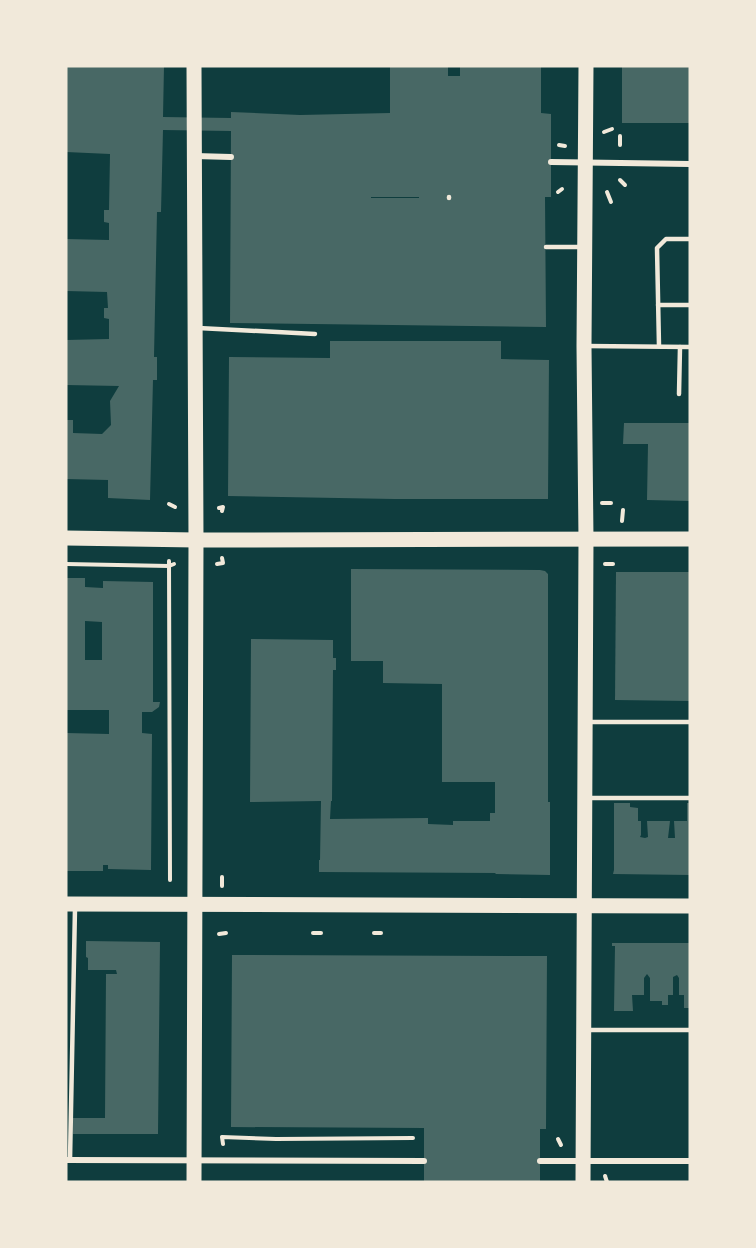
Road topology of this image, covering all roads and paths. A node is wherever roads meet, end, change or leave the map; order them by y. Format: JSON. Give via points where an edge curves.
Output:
{"nodes":[{"id":1,"x":194,"y":66,"type":"edge"},
{"id":2,"x":586,"y":66,"type":"edge"},
{"id":3,"x":612,"y":129,"type":"dead end"},
{"id":4,"x":604,"y":132,"type":"dead end"},
{"id":5,"x":620,"y":136,"type":"dead end"},
{"id":6,"x":559,"y":145,"type":"dead end"},
{"id":7,"x":565,"y":146,"type":"dead end"},
{"id":8,"x":620,"y":146,"type":"dead end"},
{"id":9,"x":195,"y":156,"type":"junction"},
{"id":10,"x":231,"y":157,"type":"dead end"},
{"id":11,"x":551,"y":162,"type":"dead end"},
{"id":12,"x":585,"y":163,"type":"junction"},
{"id":13,"x":690,"y":164,"type":"edge"},
{"id":14,"x":620,"y":180,"type":"dead end"},
{"id":15,"x":625,"y":185,"type":"dead end"},
{"id":16,"x":607,"y":192,"type":"dead end"},
{"id":17,"x":611,"y":202,"type":"dead end"},
{"id":18,"x":690,"y":239,"type":"edge"},
{"id":19,"x":546,"y":247,"type":"dead end"},
{"id":20,"x":585,"y":247,"type":"junction"},
{"id":21,"x":658,"y":305,"type":"junction"},
{"id":22,"x":690,"y":305,"type":"edge"},
{"id":23,"x":195,"y":328,"type":"junction"},
{"id":24,"x":315,"y":334,"type":"dead end"},
{"id":25,"x":584,"y":346,"type":"junction"},
{"id":26,"x":659,"y":346,"type":"junction"},
{"id":27,"x":680,"y":346,"type":"junction"},
{"id":28,"x":690,"y":347,"type":"edge"},
{"id":29,"x":679,"y":394,"type":"dead end"},
{"id":30,"x":175,"y":507,"type":"dead end"},
{"id":31,"x":169,"y":509,"type":"dead end"},
{"id":32,"x":622,"y":510,"type":"dead end"},
{"id":33,"x":622,"y":522,"type":"dead end"},
{"id":34,"x":66,"y":538,"type":"edge"},
{"id":35,"x":586,"y":539,"type":"junction"},
{"id":36,"x":690,"y":539,"type":"edge"},
{"id":37,"x":195,"y":540,"type":"junction"},
{"id":38,"x":223,"y":562,"type":"dead end"},
{"id":39,"x":169,"y":563,"type":"junction"},
{"id":40,"x":66,"y":564,"type":"edge"},
{"id":41,"x":174,"y":564,"type":"dead end"},
{"id":42,"x":217,"y":564,"type":"dead end"},
{"id":43,"x":605,"y":564,"type":"dead end"},
{"id":44,"x":613,"y":564,"type":"dead end"},
{"id":45,"x":585,"y":722,"type":"junction"},
{"id":46,"x":690,"y":722,"type":"edge"},
{"id":47,"x":585,"y":798,"type":"junction"},
{"id":48,"x":690,"y":798,"type":"edge"},
{"id":49,"x":219,"y":878,"type":"dead end"},
{"id":50,"x":170,"y":880,"type":"dead end"},
{"id":51,"x":222,"y":886,"type":"dead end"},
{"id":52,"x":71,"y":904,"type":"edge"},
{"id":53,"x":195,"y":905,"type":"junction"},
{"id":54,"x":584,"y":905,"type":"junction"},
{"id":55,"x":690,"y":906,"type":"edge"},
{"id":56,"x":226,"y":933,"type":"dead end"},
{"id":57,"x":313,"y":933,"type":"dead end"},
{"id":58,"x":321,"y":933,"type":"dead end"},
{"id":59,"x":374,"y":933,"type":"dead end"},
{"id":60,"x":381,"y":933,"type":"dead end"},
{"id":61,"x":219,"y":934,"type":"dead end"},
{"id":62,"x":584,"y":1030,"type":"junction"},
{"id":63,"x":690,"y":1030,"type":"edge"},
{"id":64,"x":69,"y":1045,"type":"edge"},
{"id":65,"x":413,"y":1138,"type":"dead end"},
{"id":66,"x":223,"y":1144,"type":"dead end"},
{"id":67,"x":68,"y":1160,"type":"edge"},
{"id":68,"x":194,"y":1161,"type":"junction"},
{"id":69,"x":424,"y":1161,"type":"dead end"},
{"id":70,"x":540,"y":1161,"type":"dead end"},
{"id":71,"x":583,"y":1161,"type":"junction"},
{"id":72,"x":690,"y":1161,"type":"edge"},
{"id":73,"x":605,"y":1176,"type":"dead end"},
{"id":74,"x":194,"y":1182,"type":"edge"},
{"id":75,"x":583,"y":1182,"type":"edge"},
{"id":76,"x":607,"y":1182,"type":"edge"}],
"edges":[{"from":1,"to":9,"type":"main road"},
{"from":2,"to":12,"type":"main road"},
{"from":3,"to":4,"type":"path"},
{"from":5,"to":8,"type":"path"},
{"from":6,"to":7,"type":"path"},
{"from":9,"to":10,"type":"street"},
{"from":9,"to":23,"type":"main road"},
{"from":11,"to":12,"type":"street"},
{"from":12,"to":13,"type":"street"},
{"from":12,"to":20,"type":"main road"},
{"from":14,"to":15,"type":"path"},
{"from":16,"to":17,"type":"path"},
{"from":18,"to":21,"type":"lane","via":[[666,239],[657,248]]},
{"from":19,"to":20,"type":"lane"},
{"from":20,"to":25,"type":"main road"},
{"from":21,"to":22,"type":"lane"},
{"from":21,"to":26,"type":"lane"},
{"from":23,"to":24,"type":"lane"},
{"from":23,"to":37,"type":"main road"},
{"from":25,"to":26,"type":"lane"},
{"from":25,"to":35,"type":"main road"},
{"from":26,"to":27,"type":"lane"},
{"from":27,"to":28,"type":"lane"},
{"from":27,"to":29,"type":"lane"},
{"from":30,"to":31,"type":"path","via":[[169,504]]},
{"from":32,"to":33,"type":"path"},
{"from":34,"to":37,"type":"main road"},
{"from":35,"to":36,"type":"main road"},
{"from":35,"to":37,"type":"main road"},
{"from":35,"to":45,"type":"main road"},
{"from":37,"to":53,"type":"main road"},
{"from":38,"to":42,"type":"path"},
{"from":39,"to":40,"type":"path"},
{"from":39,"to":41,"type":"path"},
{"from":39,"to":50,"type":"path"},
{"from":43,"to":44,"type":"path"},
{"from":45,"to":46,"type":"lane"},
{"from":45,"to":47,"type":"main road"},
{"from":47,"to":48,"type":"lane"},
{"from":47,"to":54,"type":"main road"},
{"from":49,"to":51,"type":"path"},
{"from":52,"to":53,"type":"main road"},
{"from":52,"to":64,"type":"lane"},
{"from":53,"to":54,"type":"main road"},
{"from":53,"to":68,"type":"main road"},
{"from":54,"to":55,"type":"main road"},
{"from":54,"to":62,"type":"main road"},
{"from":56,"to":61,"type":"path"},
{"from":57,"to":58,"type":"path"},
{"from":59,"to":60,"type":"path"},
{"from":62,"to":63,"type":"lane"},
{"from":62,"to":71,"type":"main road"},
{"from":64,"to":67,"type":"lane"},
{"from":65,"to":66,"type":"path","via":[[222,1137]]},
{"from":67,"to":68,"type":"street"},
{"from":68,"to":69,"type":"street"},
{"from":68,"to":74,"type":"main road"},
{"from":70,"to":71,"type":"street"},
{"from":71,"to":72,"type":"street"},
{"from":71,"to":75,"type":"main road"},
{"from":73,"to":76,"type":"path"}]}
